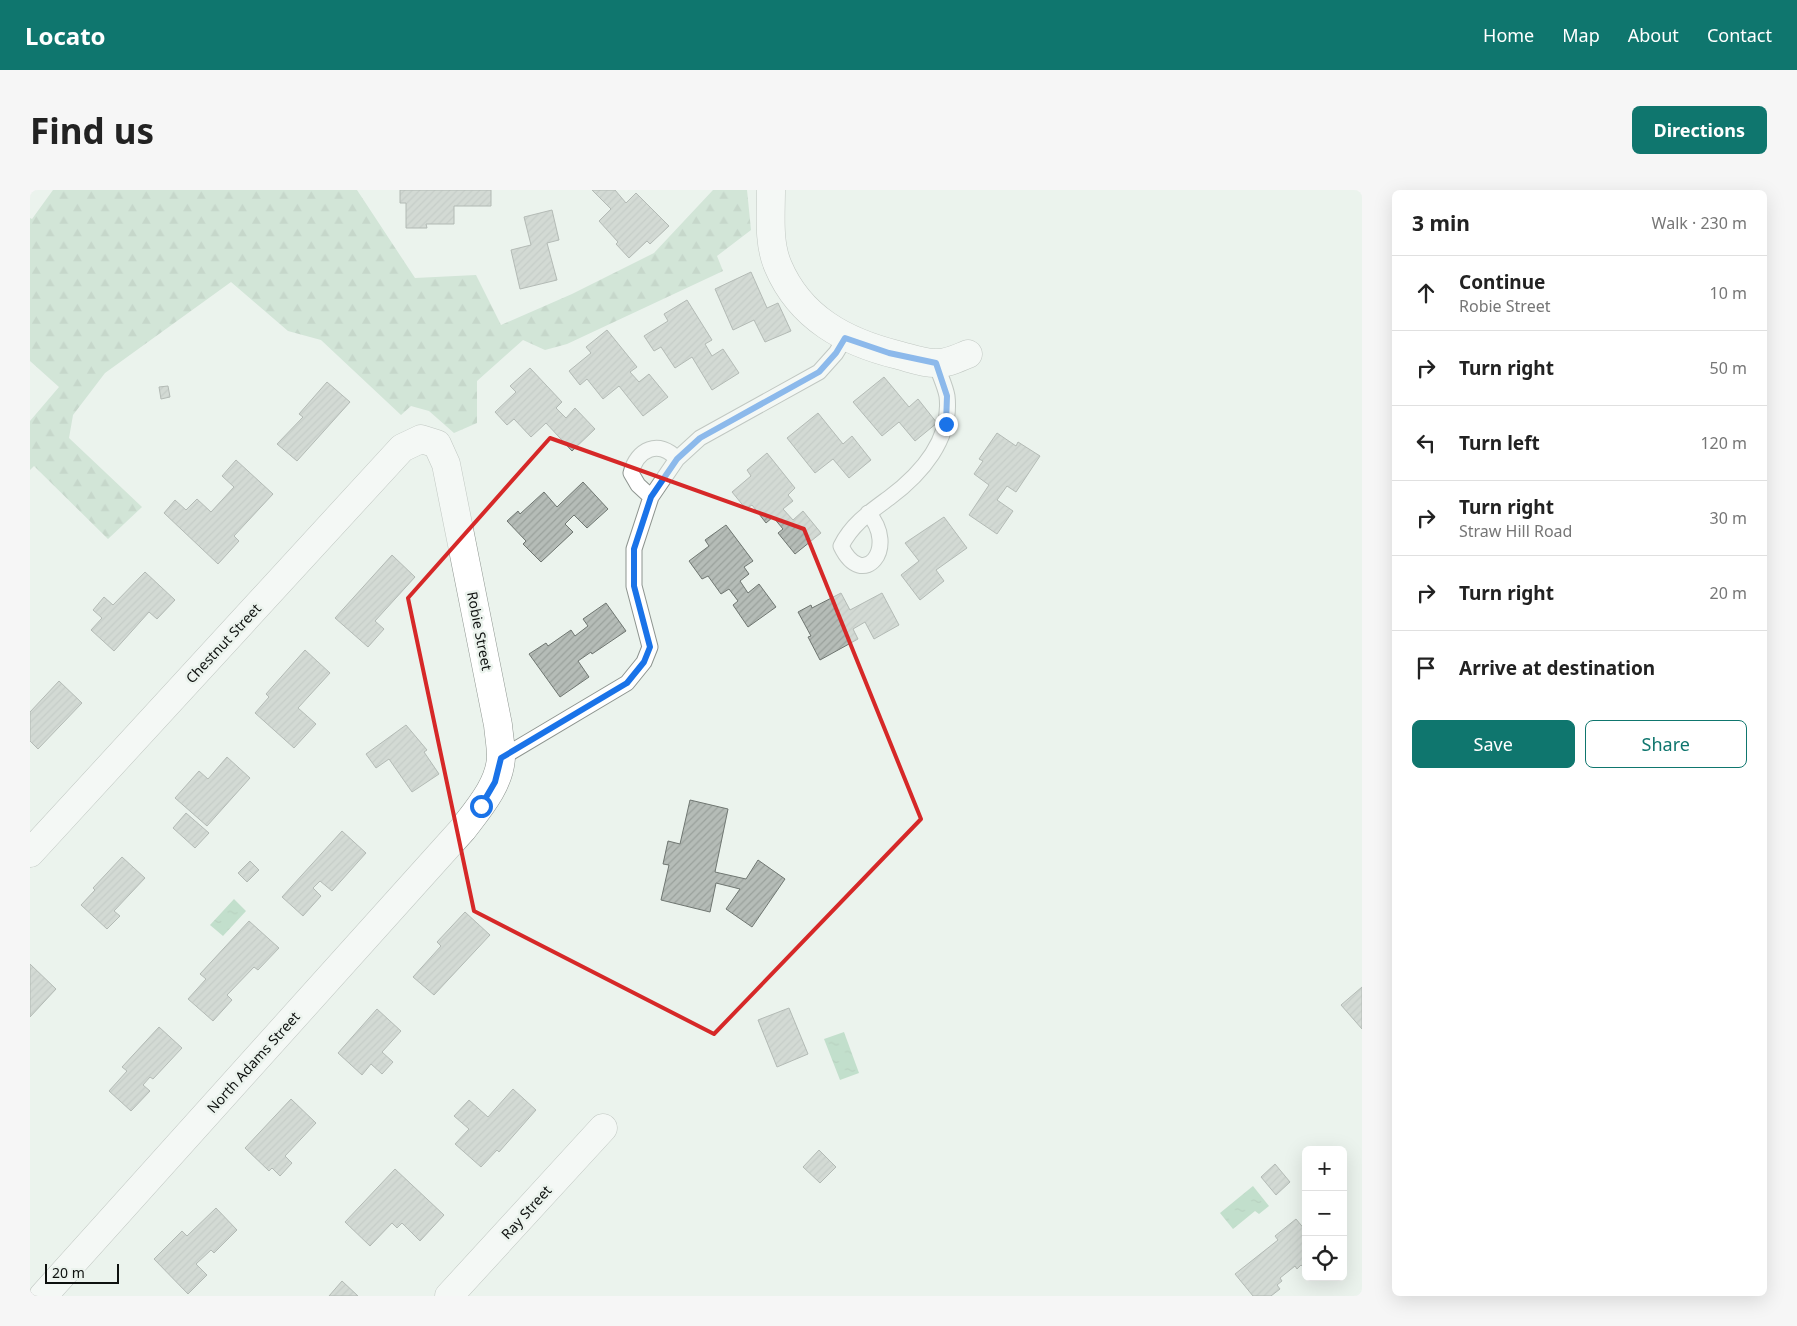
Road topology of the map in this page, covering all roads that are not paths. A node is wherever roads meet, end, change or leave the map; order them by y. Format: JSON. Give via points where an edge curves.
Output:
{"nodes":[{"id":1,"x":771,"y":190,"type":"edge"},
{"id":2,"x":845,"y":338,"type":"junction"},
{"id":3,"x":968,"y":354,"type":"dead end"},
{"id":4,"x":936,"y":363,"type":"junction"},
{"id":5,"x":421,"y":439,"type":"joint"},
{"id":6,"x":677,"y":459,"type":"junction"},
{"id":7,"x":651,"y":497,"type":"junction"},
{"id":8,"x":868,"y":513,"type":"dead end"},
{"id":9,"x":501,"y":758,"type":"junction"},
{"id":10,"x":463,"y":829,"type":"joint"},
{"id":11,"x":30,"y":853,"type":"edge"},
{"id":12,"x":603,"y":1128,"type":"dead end"},
{"id":13,"x":42,"y":1296,"type":"edge"},
{"id":14,"x":449,"y":1296,"type":"edge"}],
"edges":[{"from":1,"to":2,"type":"street","via":[[771,236],[777,264],[790,289],[826,327]]},
{"from":2,"to":4,"type":"street","via":[[889,353]]},
{"from":2,"to":6,"type":"lane","via":[[819,372],[700,438]]},
{"from":3,"to":4,"type":"street"},
{"from":4,"to":8,"type":"lane","via":[[947,396],[946,424],[935,450],[918,473]]},
{"from":5,"to":9,"type":"street","name":"Robie Street","via":[[438,444],[446,464],[498,725]]},
{"from":5,"to":11,"type":"street","name":"Chestnut Street","via":[[402,448]]},
{"from":6,"to":7,"type":"lane"},
{"from":6,"to":7,"type":"lane","via":[[669,450],[659,447],[646,451],[634,461],[631,473]]},
{"from":7,"to":9,"type":"lane","via":[[634,549],[634,586],[650,647],[644,662],[627,683]]},
{"from":9,"to":10,"type":"street","name":"Robie Street","via":[[495,782]]},
{"from":10,"to":13,"type":"street","name":"North Adams Street"},
{"from":12,"to":14,"type":"street","name":"Ray Street"}]}
